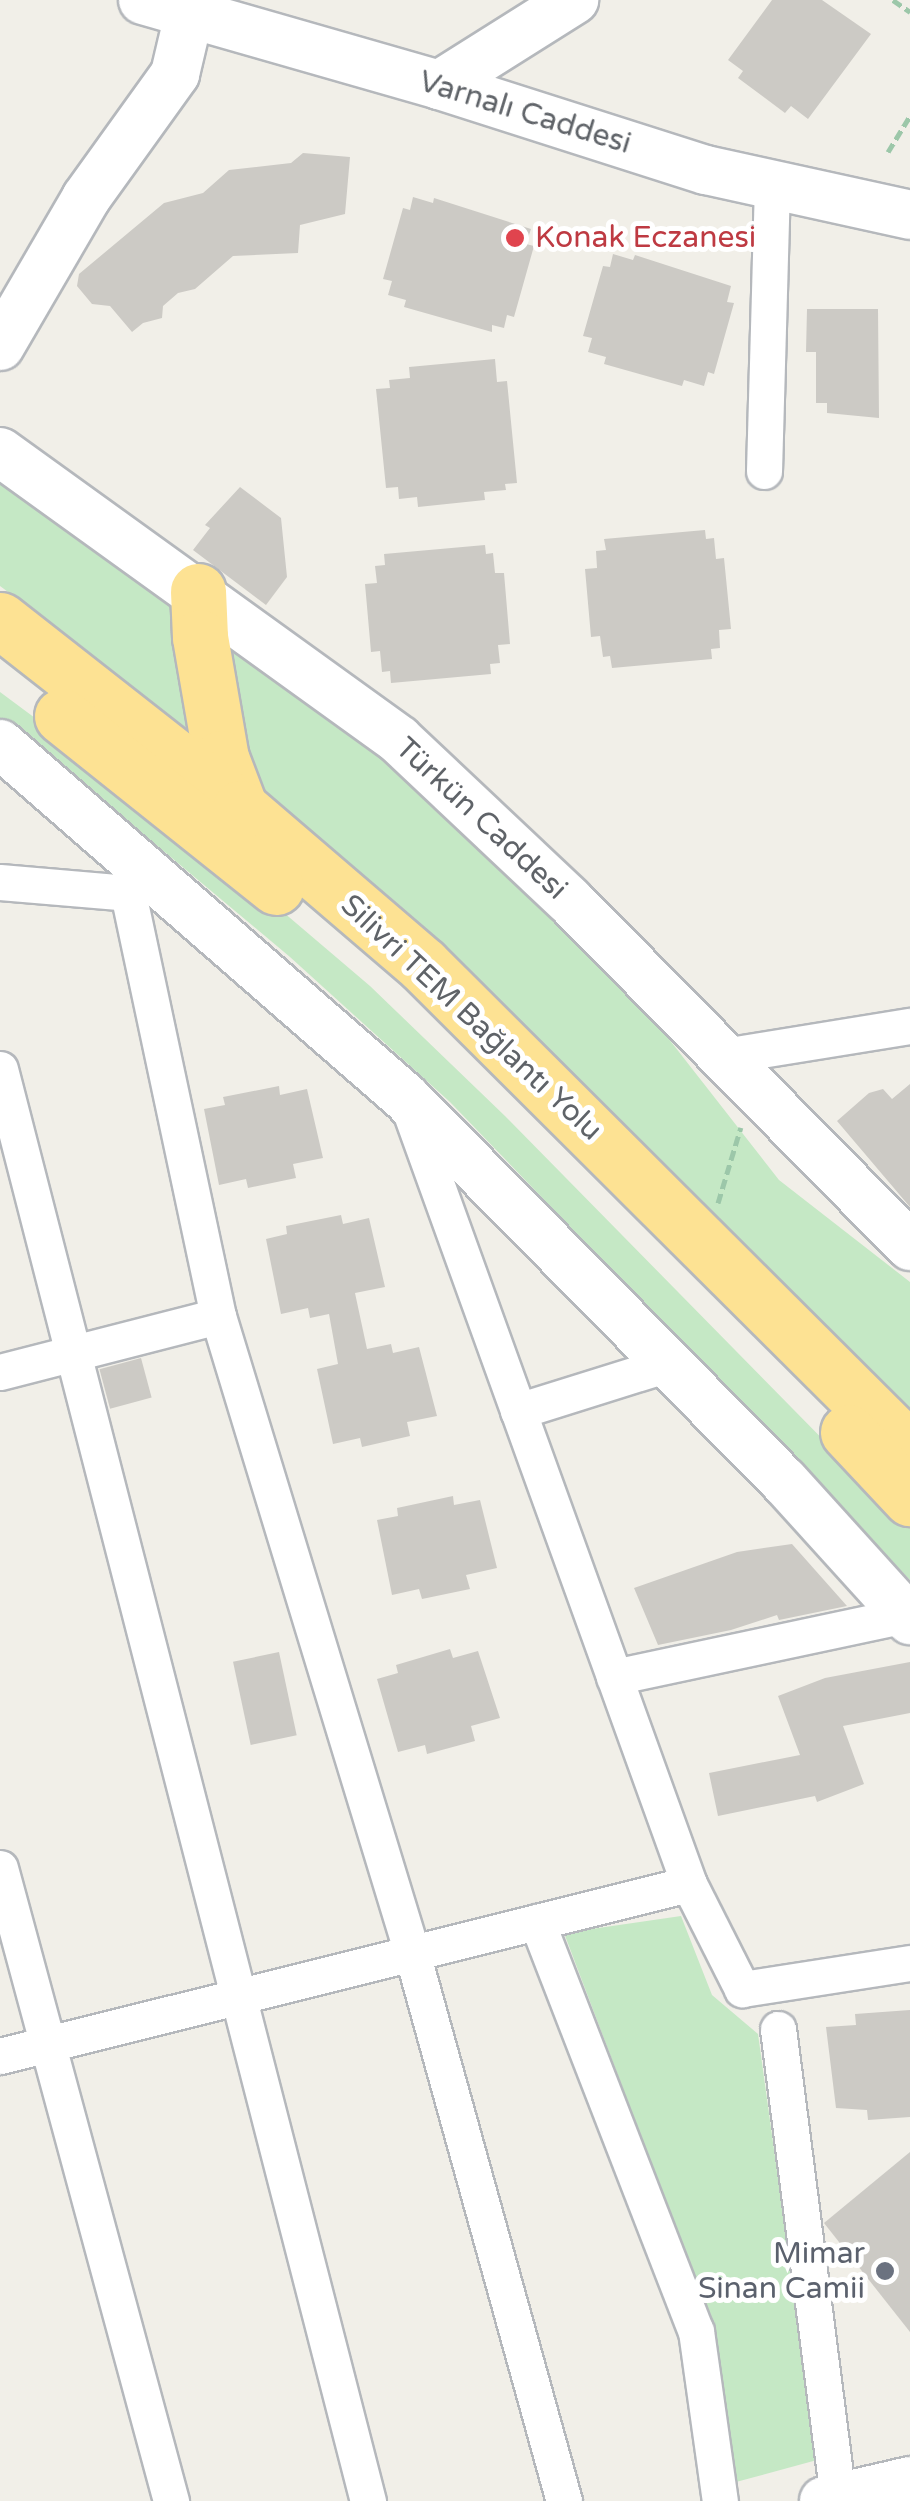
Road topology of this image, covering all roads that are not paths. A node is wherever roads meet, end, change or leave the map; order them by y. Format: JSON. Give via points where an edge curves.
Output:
{"nodes":[{"id":1,"x":144,"y":0,"type":"edge"},
{"id":2,"x":574,"y":0,"type":"edge"},
{"id":3,"x":190,"y":15,"type":"junction"},
{"id":4,"x":439,"y":86,"type":"junction"},
{"id":5,"x":772,"y":183,"type":"junction"},
{"id":6,"x":910,"y":215,"type":"edge"},
{"id":7,"x":0,"y":346,"type":"edge"},
{"id":8,"x":0,"y":452,"type":"edge"},
{"id":9,"x":764,"y":471,"type":"dead end"},
{"id":10,"x":198,"y":591,"type":"junction"},
{"id":11,"x":0,"y":620,"type":"edge"},
{"id":12,"x":0,"y":668,"type":"edge"},
{"id":13,"x":0,"y":744,"type":"edge"},
{"id":14,"x":240,"y":808,"type":"junction"},
{"id":15,"x":137,"y":881,"type":"junction"},
{"id":16,"x":0,"y":882,"type":"edge"},
{"id":17,"x":910,"y":1026,"type":"edge"},
{"id":18,"x":0,"y":1069,"type":"edge"},
{"id":19,"x":739,"y":1071,"type":"junction"},
{"id":20,"x":405,"y":1098,"type":"junction"},
{"id":21,"x":910,"y":1246,"type":"edge"},
{"id":22,"x":218,"y":1316,"type":"junction"},
{"id":23,"x":71,"y":1354,"type":"junction"},
{"id":24,"x":665,"y":1365,"type":"junction"},
{"id":25,"x":0,"y":1372,"type":"edge"},
{"id":26,"x":518,"y":1410,"type":"junction"},
{"id":27,"x":910,"y":1450,"type":"edge"},
{"id":28,"x":910,"y":1498,"type":"edge"},
{"id":29,"x":908,"y":1617,"type":"edge"},
{"id":30,"x":614,"y":1677,"type":"junction"},
{"id":31,"x":0,"y":1868,"type":"edge"},
{"id":32,"x":688,"y":1884,"type":"junction"},
{"id":33,"x":537,"y":1922,"type":"junction"},
{"id":34,"x":412,"y":1953,"type":"junction"},
{"id":35,"x":910,"y":1963,"type":"edge"},
{"id":36,"x":240,"y":1996,"type":"junction"},
{"id":37,"x":778,"y":2029,"type":"dead end"},
{"id":38,"x":45,"y":2045,"type":"junction"},
{"id":39,"x":0,"y":2056,"type":"edge"},
{"id":40,"x":899,"y":2489,"type":"edge"},
{"id":41,"x":831,"y":2499,"type":"edge"},
{"id":42,"x":171,"y":2501,"type":"edge"},
{"id":43,"x":368,"y":2501,"type":"edge"},
{"id":44,"x":564,"y":2501,"type":"edge"},
{"id":45,"x":720,"y":2501,"type":"edge"}],
"edges":[{"from":1,"to":3,"type":"street","name":"Varnalı Caddesi"},
{"from":2,"to":4,"type":"street"},
{"from":3,"to":4,"type":"street","name":"Varnalı Caddesi"},
{"from":3,"to":7,"type":"street","via":[[175,74],[86,198]]},
{"from":4,"to":5,"type":"street","name":"Varnalı Caddesi","via":[[706,170]]},
{"from":5,"to":6,"type":"street","name":"Varnalı Caddesi"},
{"from":5,"to":9,"type":"street"},
{"from":8,"to":10,"type":"street","name":"Türkün Caddesi"},
{"from":10,"to":14,"type":"highway","via":[[221,758]]},
{"from":10,"to":19,"type":"street","name":"Türkün Caddesi","via":[[399,740]]},
{"from":11,"to":14,"type":"highway","name":"Silivri TEM Bağlantı Yolu"},
{"from":12,"to":28,"type":"highway","name":"Silivri TEM Bağlantı Yolu","via":[[346,944],[558,1141]]},
{"from":13,"to":15,"type":"street"},
{"from":14,"to":27,"type":"highway","name":"Silivri TEM Bağlantı Yolu","via":[[422,966]]},
{"from":15,"to":16,"type":"street"},
{"from":15,"to":20,"type":"street"},
{"from":15,"to":22,"type":"street"},
{"from":17,"to":19,"type":"street"},
{"from":18,"to":23,"type":"street"},
{"from":19,"to":21,"type":"street","name":"Türkün Caddesi"},
{"from":20,"to":24,"type":"street"},
{"from":20,"to":26,"type":"street"},
{"from":22,"to":23,"type":"street"},
{"from":22,"to":34,"type":"street"},
{"from":23,"to":25,"type":"street"},
{"from":23,"to":36,"type":"street"},
{"from":24,"to":26,"type":"street"},
{"from":24,"to":29,"type":"street","via":[[784,1481]]},
{"from":26,"to":30,"type":"street"},
{"from":29,"to":30,"type":"street"},
{"from":30,"to":32,"type":"street"},
{"from":31,"to":38,"type":"street"},
{"from":32,"to":33,"type":"street"},
{"from":32,"to":35,"type":"street","via":[[742,1989]]},
{"from":33,"to":34,"type":"street"},
{"from":33,"to":45,"type":"street","via":[[696,2331]]},
{"from":34,"to":36,"type":"street"},
{"from":34,"to":44,"type":"street"},
{"from":36,"to":38,"type":"street"},
{"from":36,"to":43,"type":"street"},
{"from":37,"to":41,"type":"street"},
{"from":38,"to":39,"type":"street"},
{"from":38,"to":42,"type":"street"},
{"from":40,"to":41,"type":"street"}]}
